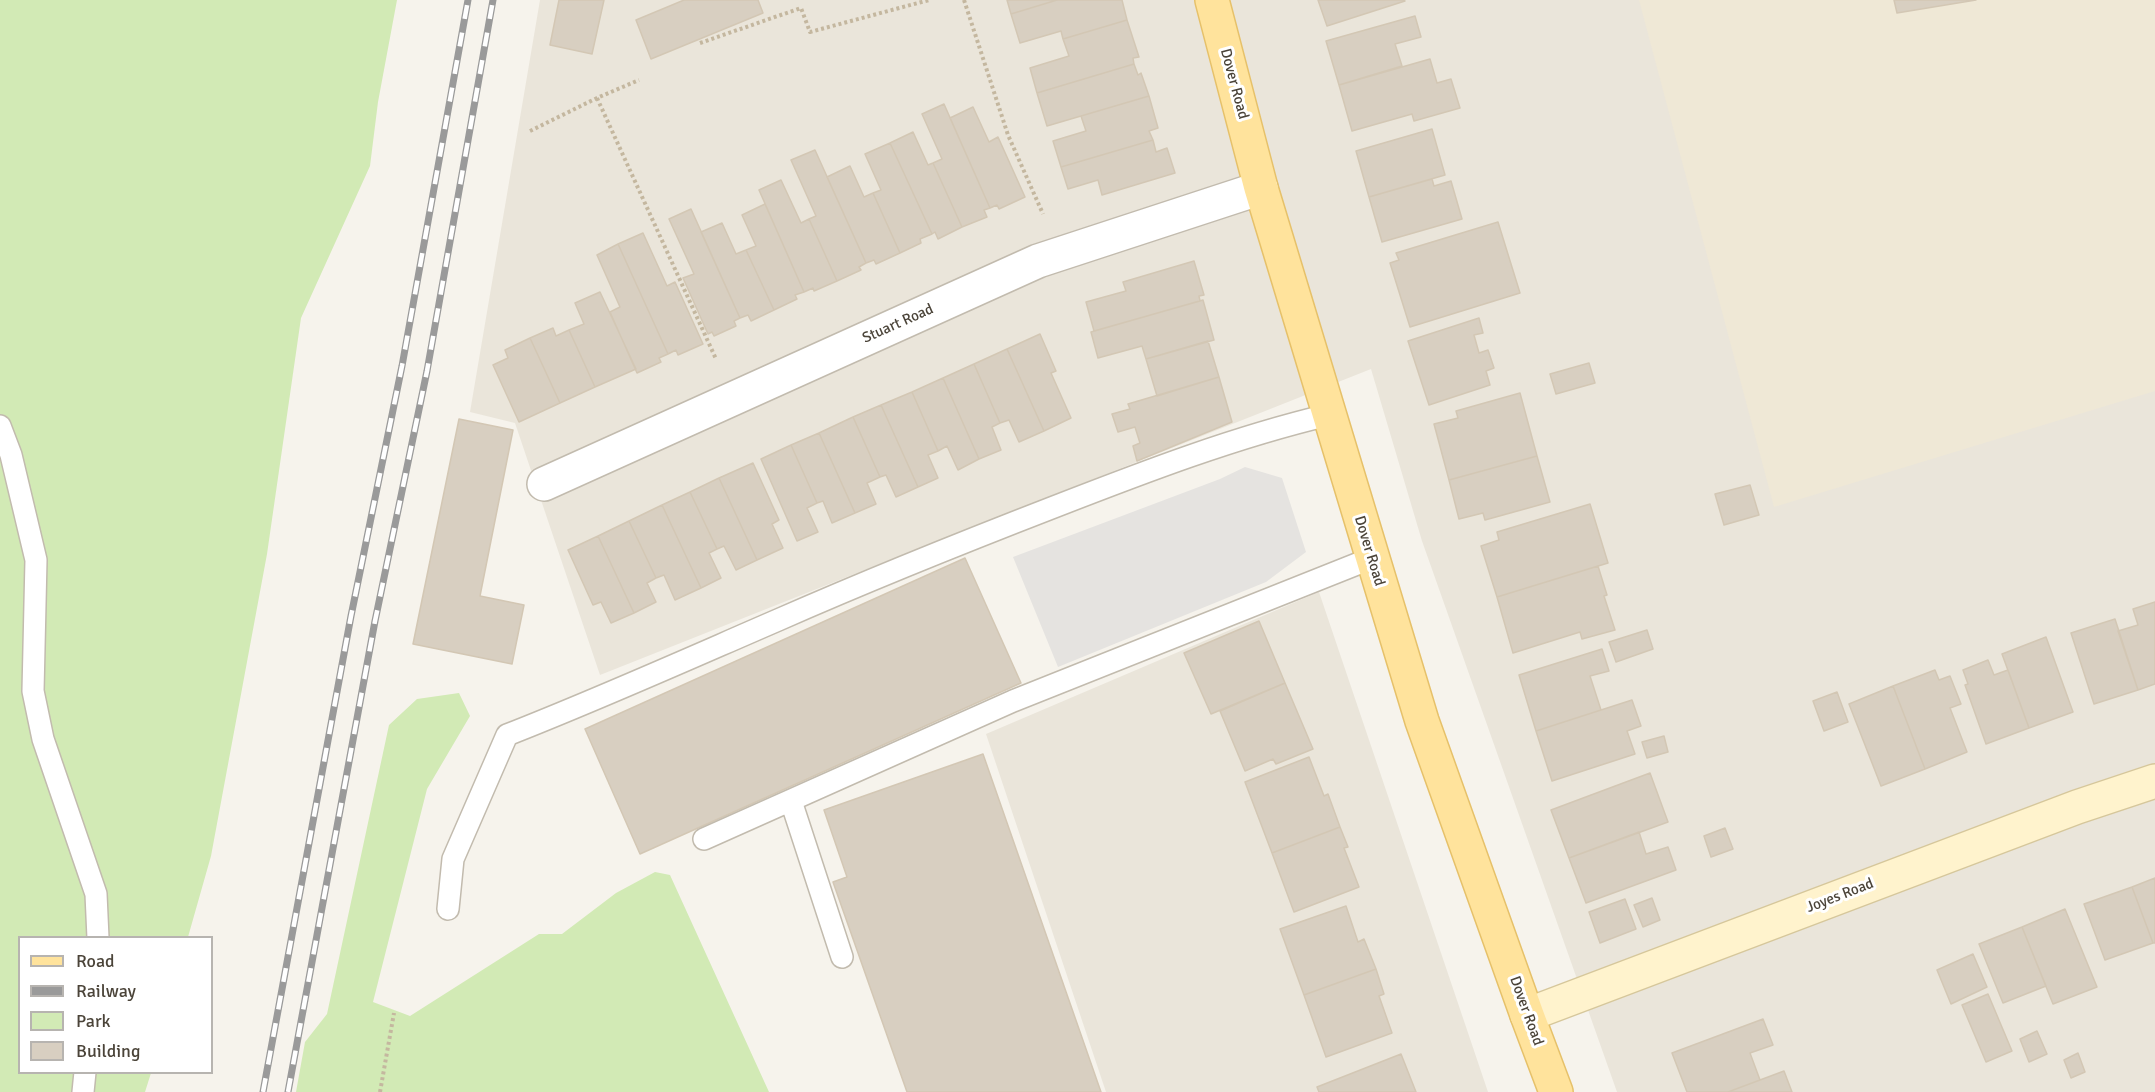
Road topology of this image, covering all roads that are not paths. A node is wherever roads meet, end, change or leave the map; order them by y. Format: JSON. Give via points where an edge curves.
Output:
{"nodes":[{"id":1,"x":1212,"y":0,"type":"edge"},
{"id":2,"x":1261,"y":188,"type":"junction"},
{"id":3,"x":1328,"y":415,"type":"junction"},
{"id":4,"x":0,"y":426,"type":"edge"},
{"id":5,"x":544,"y":484,"type":"dead end"},
{"id":6,"x":1372,"y":558,"type":"junction"},
{"id":7,"x":2155,"y":781,"type":"edge"},
{"id":8,"x":791,"y":801,"type":"junction"},
{"id":9,"x":704,"y":839,"type":"dead end"},
{"id":10,"x":448,"y":909,"type":"dead end"},
{"id":11,"x":98,"y":936,"type":"edge"},
{"id":12,"x":842,"y":957,"type":"dead end"},
{"id":13,"x":1527,"y":1015,"type":"junction"},
{"id":14,"x":85,"y":1074,"type":"edge"},
{"id":15,"x":83,"y":1092,"type":"edge"},
{"id":16,"x":1556,"y":1092,"type":"edge"}],
"edges":[{"from":1,"to":2,"type":"main road","name":"Dover Road"},
{"from":2,"to":3,"type":"main road","name":"Dover Road"},
{"from":2,"to":5,"type":"street","name":"Stuart Road","via":[[1038,261]]},
{"from":3,"to":6,"type":"main road","name":"Dover Road"},
{"from":3,"to":10,"type":"lane","via":[[1284,425],[1134,476],[507,735],[453,859]]},
{"from":4,"to":11,"type":"lane","via":[[11,455],[36,560],[33,691],[43,739],[96,894]]},
{"from":6,"to":8,"type":"lane","via":[[1013,701]]},
{"from":6,"to":13,"type":"main road","name":"Dover Road","via":[[1422,721]]},
{"from":7,"to":13,"type":"street","name":"Joyes Road"},
{"from":8,"to":9,"type":"lane"},
{"from":8,"to":12,"type":"lane"},
{"from":13,"to":16,"type":"main road","name":"Dover Road"},
{"from":14,"to":15,"type":"lane"}]}
